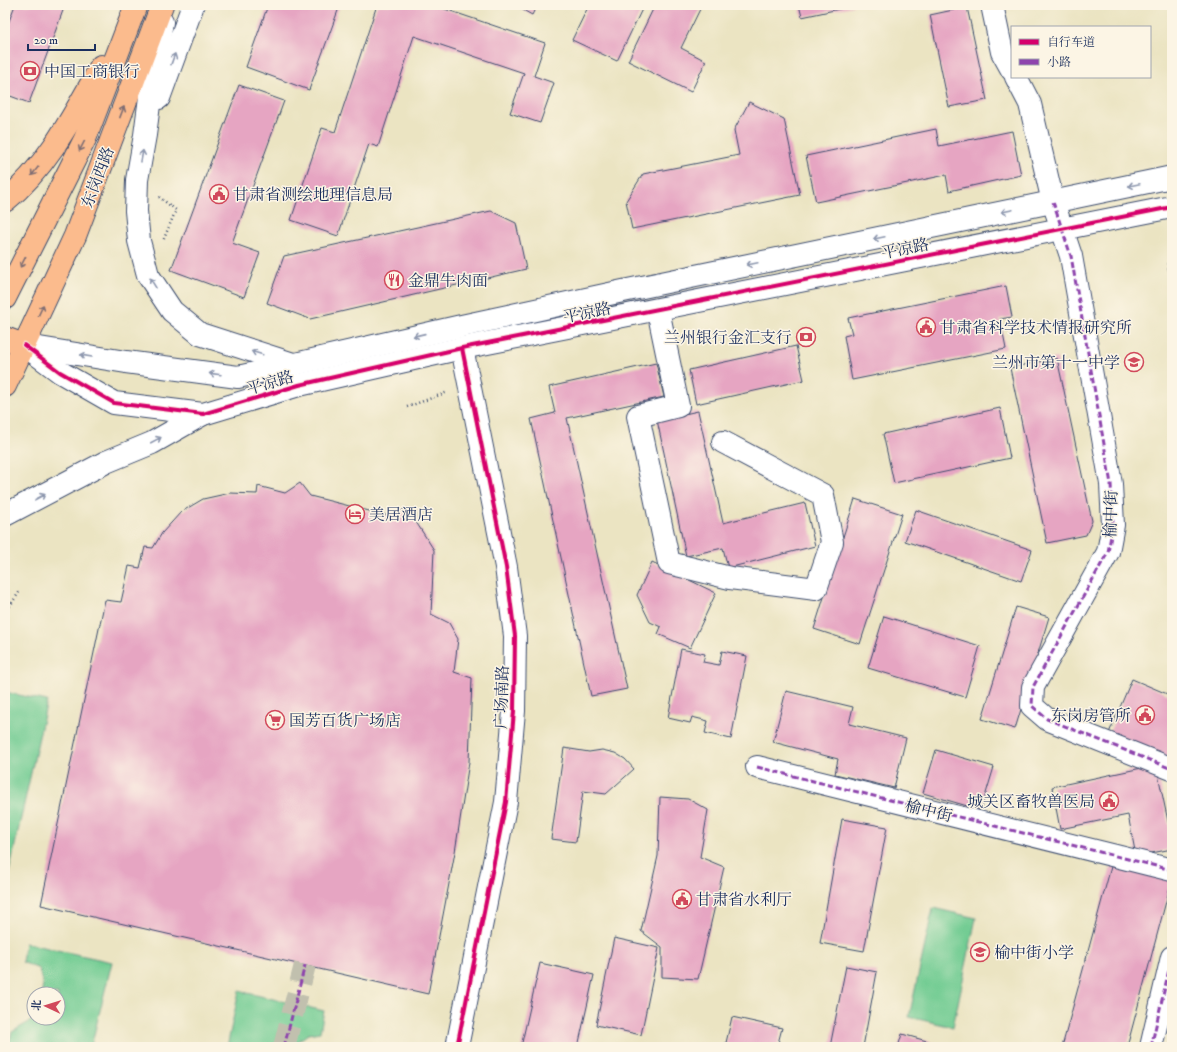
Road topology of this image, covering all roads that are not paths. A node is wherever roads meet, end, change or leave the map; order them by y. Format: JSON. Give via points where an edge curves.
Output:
{"nodes":[{"id":1,"x":134,"y":5,"type":"edge"},
{"id":2,"x":163,"y":5,"type":"edge"},
{"id":3,"x":193,"y":5,"type":"edge"},
{"id":4,"x":992,"y":5,"type":"edge"},
{"id":5,"x":1011,"y":68,"type":"edge"},
{"id":6,"x":1017,"y":78,"type":"edge"},
{"id":7,"x":145,"y":135,"type":"junction"},
{"id":8,"x":1172,"y":177,"type":"edge"},
{"id":9,"x":5,"y":201,"type":"edge"},
{"id":10,"x":1053,"y":202,"type":"junction"},
{"id":11,"x":1172,"y":207,"type":"edge"},
{"id":12,"x":1062,"y":229,"type":"junction"},
{"id":13,"x":5,"y":298,"type":"edge"},
{"id":14,"x":658,"y":310,"type":"junction"},
{"id":15,"x":15,"y":342,"type":"edge"},
{"id":16,"x":462,"y":348,"type":"junction"},
{"id":17,"x":294,"y":364,"type":"junction"},
{"id":18,"x":5,"y":386,"type":"edge"},
{"id":19,"x":203,"y":414,"type":"junction"},
{"id":20,"x":723,"y":442,"type":"dead end"},
{"id":21,"x":5,"y":516,"type":"edge"},
{"id":22,"x":756,"y":767,"type":"dead end"},
{"id":23,"x":1172,"y":769,"type":"edge"},
{"id":24,"x":1172,"y":870,"type":"edge"},
{"id":25,"x":1172,"y":957,"type":"edge"},
{"id":26,"x":1165,"y":1017,"type":"edge"},
{"id":27,"x":457,"y":1047,"type":"edge"},
{"id":28,"x":1150,"y":1047,"type":"edge"}],
"edges":[{"from":1,"to":9,"type":"main road","one_way":true,"via":[[66,129],[27,181]]},
{"from":1,"to":13,"type":"main road","name":"东岗西路","one_way":true,"via":[[85,139]]},
{"from":2,"to":7,"type":"street"},
{"from":15,"to":2,"type":"main road","name":"东岗西路","one_way":true,"via":[[75,236]]},
{"from":7,"to":3,"type":"street","one_way":true},
{"from":4,"to":5,"type":"street","via":[[1002,52]]},
{"from":6,"to":10,"type":"street","name":"榆中街","via":[[1030,104]]},
{"from":17,"to":7,"type":"street","one_way":true,"via":[[200,334],[172,312],[160,295],[148,276],[139,241],[136,211],[137,180]]},
{"from":8,"to":10,"type":"street","name":"平凉路","one_way":true},
{"from":10,"to":12,"type":"street","name":"榆中街"},
{"from":10,"to":17,"type":"street","name":"平凉路","one_way":true,"via":[[585,299]]},
{"from":11,"to":12,"type":"street","name":"平凉路"},
{"from":12,"to":14,"type":"street","name":"平凉路"},
{"from":12,"to":23,"type":"street","name":"榆中街","via":[[1071,256],[1111,484],[1113,525],[1108,552],[1033,687],[1032,706],[1047,719]]},
{"from":14,"to":16,"type":"street","name":"平凉路"},
{"from":14,"to":20,"type":"street","via":[[678,406],[638,416],[669,563],[730,578],[816,589],[832,542],[823,495]]},
{"from":17,"to":15,"type":"street","name":"平凉路","one_way":true,"via":[[238,377],[126,362]]},
{"from":15,"to":18,"type":"main road","name":"东岗西路"},
{"from":15,"to":19,"type":"street","name":"平凉路","via":[[114,404]]},
{"from":16,"to":19,"type":"street","name":"平凉路","via":[[299,385]]},
{"from":16,"to":27,"type":"street","name":"广场南路","via":[[506,567],[515,636],[514,711],[506,802]]},
{"from":21,"to":19,"type":"street","one_way":true,"via":[[106,462],[152,443]]},
{"from":22,"to":24,"type":"street","name":"榆中街"},
{"from":25,"to":26,"type":"street"},
{"from":26,"to":28,"type":"street"}]}
